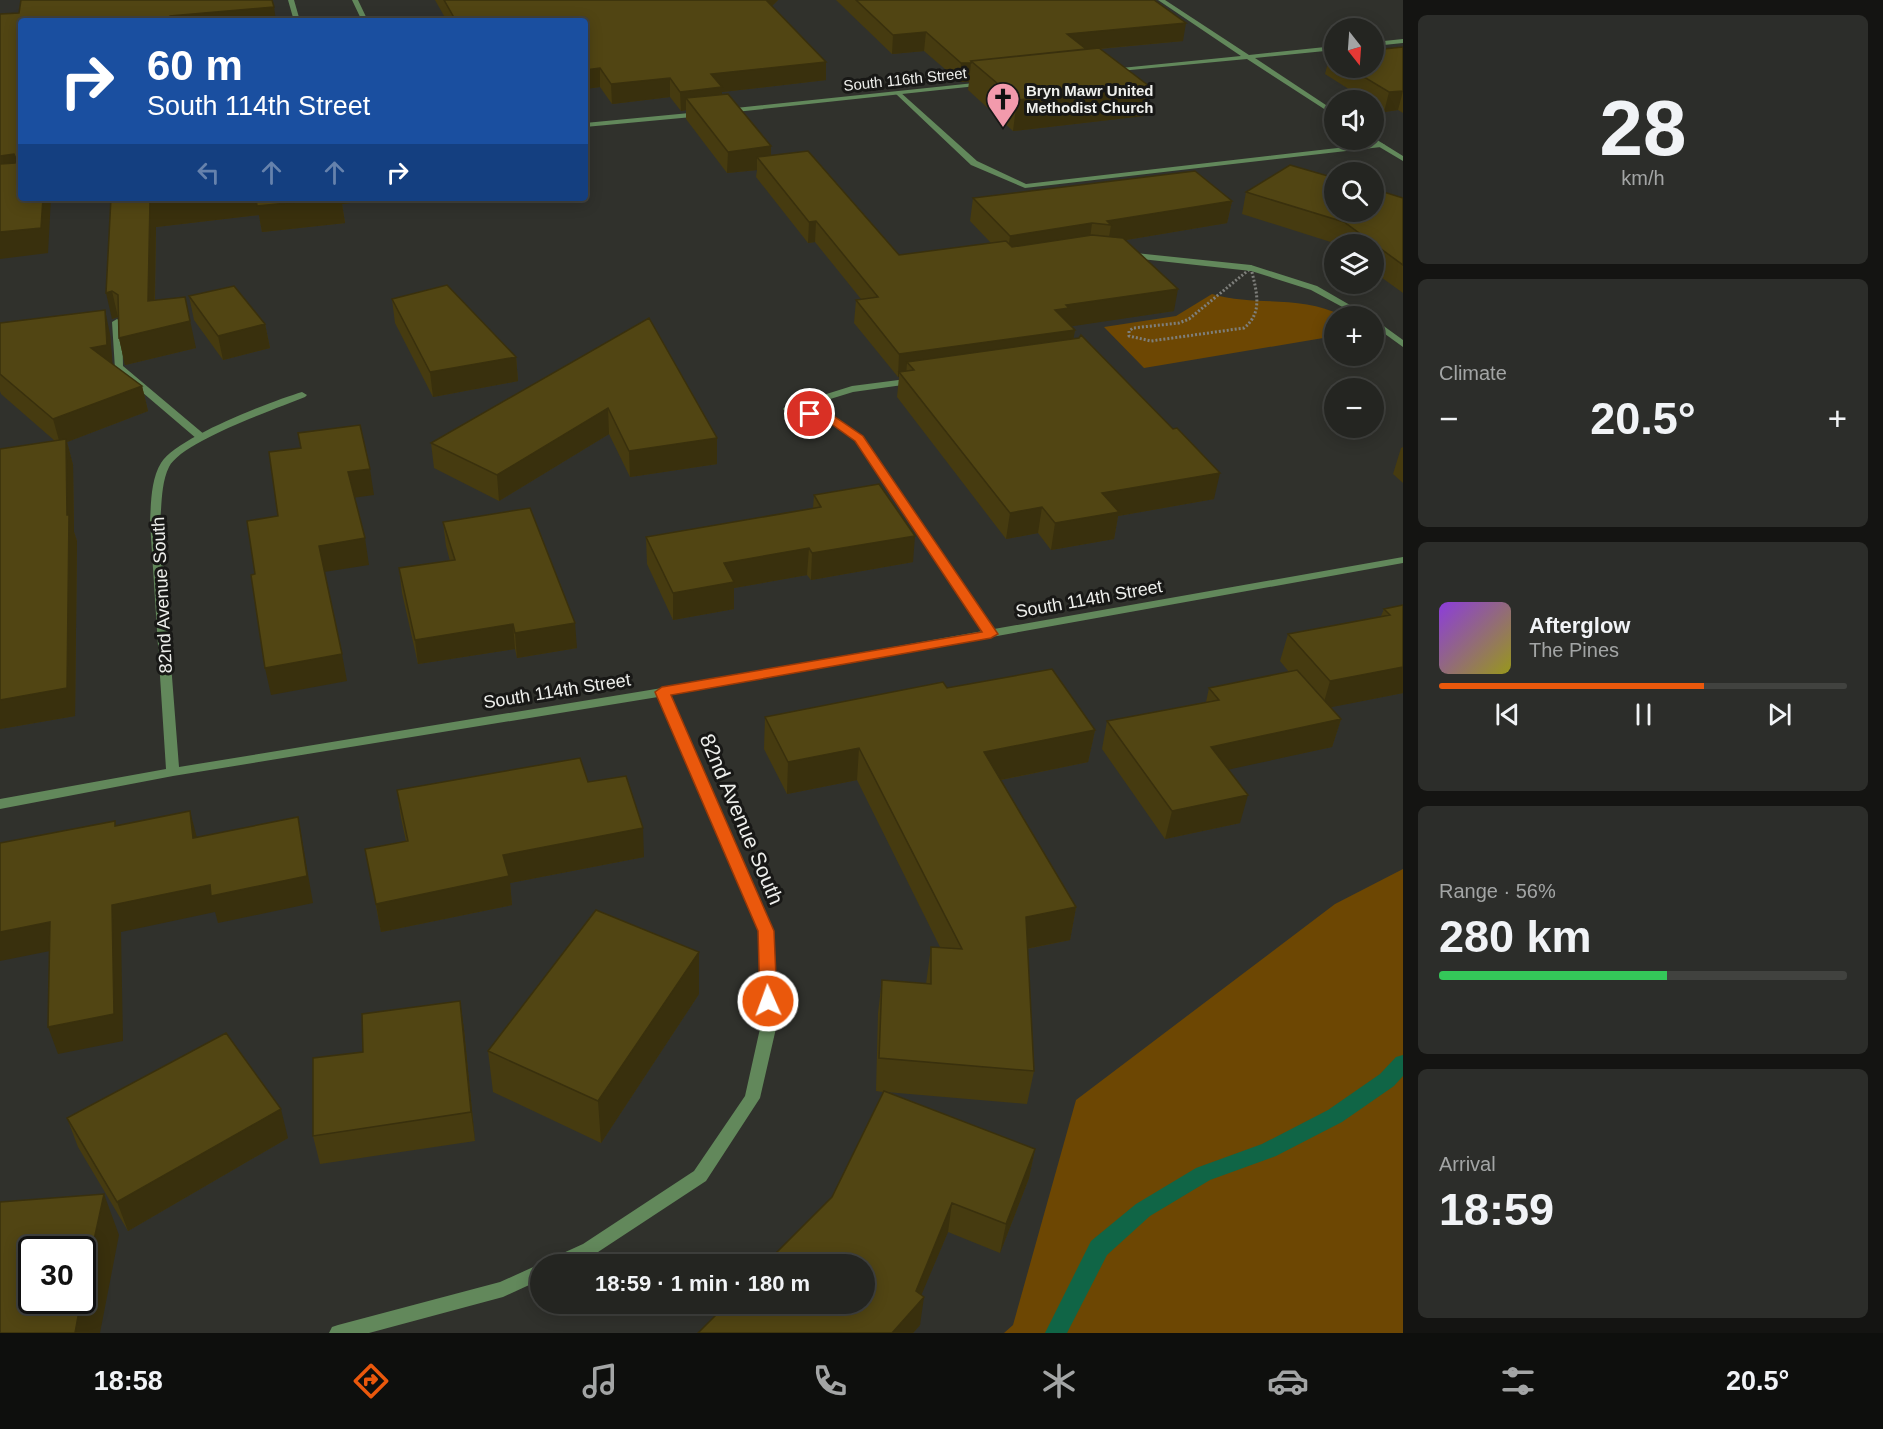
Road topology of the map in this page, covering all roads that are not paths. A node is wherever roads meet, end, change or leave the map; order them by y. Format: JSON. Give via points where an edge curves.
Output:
{"nodes":[{"id":1,"x":291,"y":0,"type":"edge"},
{"id":2,"x":355,"y":0,"type":"edge"},
{"id":3,"x":1161,"y":0,"type":"edge"},
{"id":4,"x":296,"y":18,"type":"edge"},
{"id":5,"x":363,"y":18,"type":"edge"},
{"id":6,"x":1403,"y":41,"type":"edge"},
{"id":7,"x":1384,"y":43,"type":"edge"},
{"id":8,"x":1324,"y":49,"type":"edge"},
{"id":9,"x":1251,"y":57,"type":"junction"},
{"id":10,"x":1098,"y":72,"type":"edge"},
{"id":11,"x":992,"y":83,"type":"edge"},
{"id":12,"x":898,"y":93,"type":"junction"},
{"id":13,"x":1324,"y":107,"type":"edge"},
{"id":14,"x":722,"y":111,"type":"edge"},
{"id":15,"x":710,"y":112,"type":"edge"},
{"id":16,"x":588,"y":125,"type":"edge"},
{"id":17,"x":1384,"y":147,"type":"edge"},
{"id":18,"x":1338,"y":150,"type":"edge"},
{"id":19,"x":1403,"y":159,"type":"edge"},
{"id":20,"x":1118,"y":254,"type":"edge"},
{"id":21,"x":1347,"y":306,"type":"edge"},
{"id":22,"x":117,"y":322,"type":"edge"},
{"id":23,"x":1384,"y":330,"type":"edge"},
{"id":24,"x":1403,"y":344,"type":"edge"},
{"id":25,"x":921,"y":380,"type":"edge"},
{"id":26,"x":302,"y":395,"type":"dead end"},
{"id":27,"x":201,"y":437,"type":"junction"},
{"id":28,"x":1403,"y":560,"type":"edge"},
{"id":29,"x":991,"y":634,"type":"junction"},
{"id":30,"x":662,"y":692,"type":"junction"},
{"id":31,"x":173,"y":772,"type":"junction"},
{"id":32,"x":0,"y":804,"type":"edge"},
{"id":33,"x":578,"y":1254,"type":"edge"},
{"id":34,"x":530,"y":1277,"type":"edge"},
{"id":35,"x":338,"y":1333,"type":"edge"}],
"edges":[{"from":1,"to":4,"type":"street"},
{"from":2,"to":5,"type":"street"},
{"from":3,"to":9,"type":"street"},
{"from":6,"to":7,"type":"street"},
{"from":8,"to":9,"type":"street"},
{"from":9,"to":10,"type":"street"},
{"from":9,"to":13,"type":"street"},
{"from":11,"to":12,"type":"street","name":"South 116th Street"},
{"from":12,"to":14,"type":"street","name":"South 116th Street"},
{"from":12,"to":18,"type":"street","via":[[974,163],[1025,186]]},
{"from":15,"to":16,"type":"street"},
{"from":17,"to":19,"type":"street"},
{"from":20,"to":21,"type":"street","via":[[1251,268],[1314,288]]},
{"from":22,"to":27,"type":"street","via":[[118,367]]},
{"from":23,"to":24,"type":"street"},
{"from":25,"to":29,"type":"street","via":[[852,389],[788,409],[831,419],[859,438]]},
{"from":26,"to":27,"type":"street","name":"82nd Avenue South"},
{"from":27,"to":31,"type":"street","name":"82nd Avenue South","via":[[167,461],[159,483],[155,522]]},
{"from":28,"to":29,"type":"street","name":"South 114th Street"},
{"from":29,"to":30,"type":"street","name":"South 114th Street"},
{"from":30,"to":31,"type":"street","name":"South 114th Street"},
{"from":30,"to":33,"type":"street","name":"82nd Avenue South","via":[[766,931],[769,1024],[752,1098],[700,1176]]},
{"from":31,"to":32,"type":"street","name":"South 114th Street"},
{"from":34,"to":35,"type":"street","via":[[503,1289]]}]}
